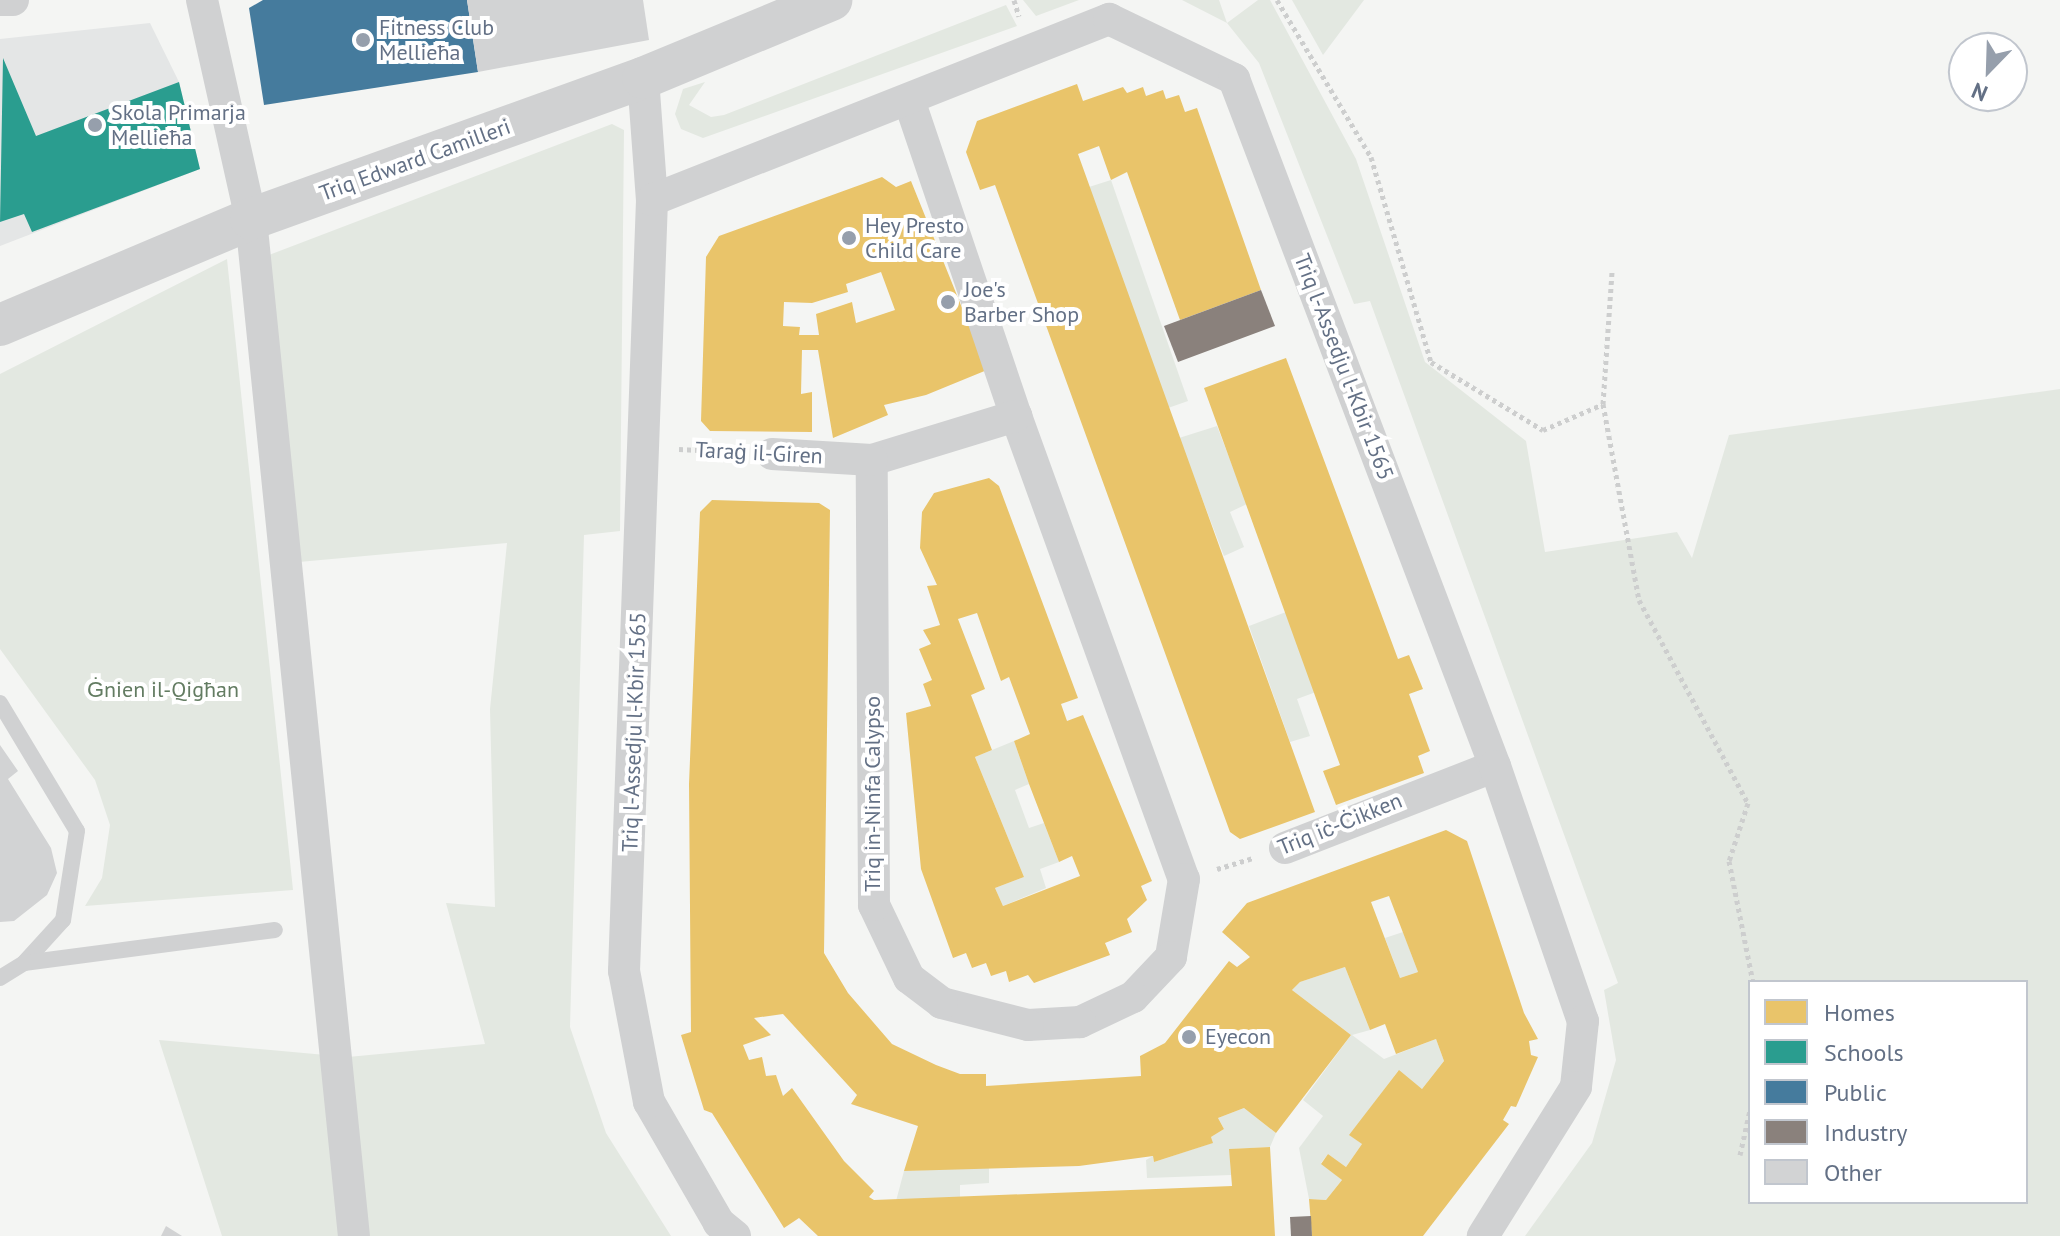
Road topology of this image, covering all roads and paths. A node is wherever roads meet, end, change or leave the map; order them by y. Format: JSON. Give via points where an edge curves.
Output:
{"nodes":[{"id":1,"x":0,"y":0,"type":"edge"},
{"id":2,"x":13,"y":0,"type":"edge"},
{"id":3,"x":202,"y":0,"type":"edge"},
{"id":4,"x":831,"y":0,"type":"edge"},
{"id":5,"x":1277,"y":0,"type":"edge"},
{"id":6,"x":643,"y":78,"type":"junction"},
{"id":7,"x":909,"y":100,"type":"junction"},
{"id":8,"x":652,"y":200,"type":"junction"},
{"id":9,"x":251,"y":219,"type":"junction"},
{"id":10,"x":1612,"y":272,"type":"dead end"},
{"id":11,"x":0,"y":325,"type":"edge"},
{"id":12,"x":1603,"y":404,"type":"junction"},
{"id":13,"x":1016,"y":416,"type":"junction"},
{"id":14,"x":646,"y":447,"type":"junction"},
{"id":15,"x":772,"y":454,"type":"joint"},
{"id":16,"x":872,"y":460,"type":"junction"},
{"id":17,"x":0,"y":703,"type":"edge"},
{"id":18,"x":1495,"y":766,"type":"junction"},
{"id":19,"x":1285,"y":848,"type":"joint"},
{"id":20,"x":1184,"y":879,"type":"junction"},
{"id":21,"x":275,"y":930,"type":"dead end"},
{"id":22,"x":24,"y":963,"type":"junction"},
{"id":23,"x":0,"y":978,"type":"edge"},
{"id":24,"x":1753,"y":980,"type":"edge"},
{"id":25,"x":1748,"y":1119,"type":"edge"},
{"id":26,"x":1740,"y":1155,"type":"dead end"},
{"id":27,"x":354,"y":1236,"type":"edge"},
{"id":28,"x":735,"y":1236,"type":"edge"},
{"id":29,"x":1483,"y":1236,"type":"edge"}],
"edges":[{"from":1,"to":2,"type":"street"},
{"from":3,"to":9,"type":"street"},
{"from":4,"to":6,"type":"street","name":"Triq Edward Camilleri"},
{"from":5,"to":12,"type":"path","via":[[1371,157],[1431,362],[1543,430]]},
{"from":6,"to":8,"type":"street","name":"Triq l-Assedju l-Kbir 1565"},
{"from":6,"to":9,"type":"street","name":"Triq Edward Camilleri"},
{"from":7,"to":8,"type":"street","name":"Triq l-Assedju l-Kbir 1565"},
{"from":7,"to":13,"type":"street","name":"Triq in-Ninfa Calypso"},
{"from":7,"to":18,"type":"street","name":"Triq l-Assedju l-Kbir 1565","via":[[1109,19],[1234,79]]},
{"from":8,"to":14,"type":"street","name":"Triq l-Assedju l-Kbir 1565"},
{"from":9,"to":11,"type":"street","name":"Triq Edward Camilleri"},
{"from":9,"to":27,"type":"street"},
{"from":10,"to":12,"type":"path"},
{"from":12,"to":24,"type":"path","via":[[1639,600],[1748,803],[1729,861]]},
{"from":13,"to":16,"type":"street"},
{"from":13,"to":20,"type":"street","name":"Triq in-Ninfa Calypso"},
{"from":14,"to":15,"type":"path","name":"Taraġ il-Giren"},
{"from":14,"to":28,"type":"street","name":"Triq l-Assedju l-Kbir 1565","via":[[624,971],[649,1102],[719,1223]]},
{"from":15,"to":16,"type":"street","name":"Taraġ il-Giren"},
{"from":16,"to":20,"type":"street","name":"Triq in-Ninfa Calypso","via":[[874,905],[909,978],[942,1003],[983,1016],[1028,1025],[1080,1022],[1133,997],[1171,957]]},
{"from":17,"to":22,"type":"lane","via":[[77,831],[63,920]]},
{"from":18,"to":19,"type":"street","name":"Triq iċ-Ċikken"},
{"from":18,"to":29,"type":"street","name":"Triq l-Assedju l-Kbir 1565","via":[[1583,1021],[1576,1087]]},
{"from":19,"to":20,"type":"path","name":"Triq iċ-Ċikken"},
{"from":21,"to":22,"type":"lane"},
{"from":22,"to":23,"type":"lane"},
{"from":25,"to":26,"type":"path"}]}
